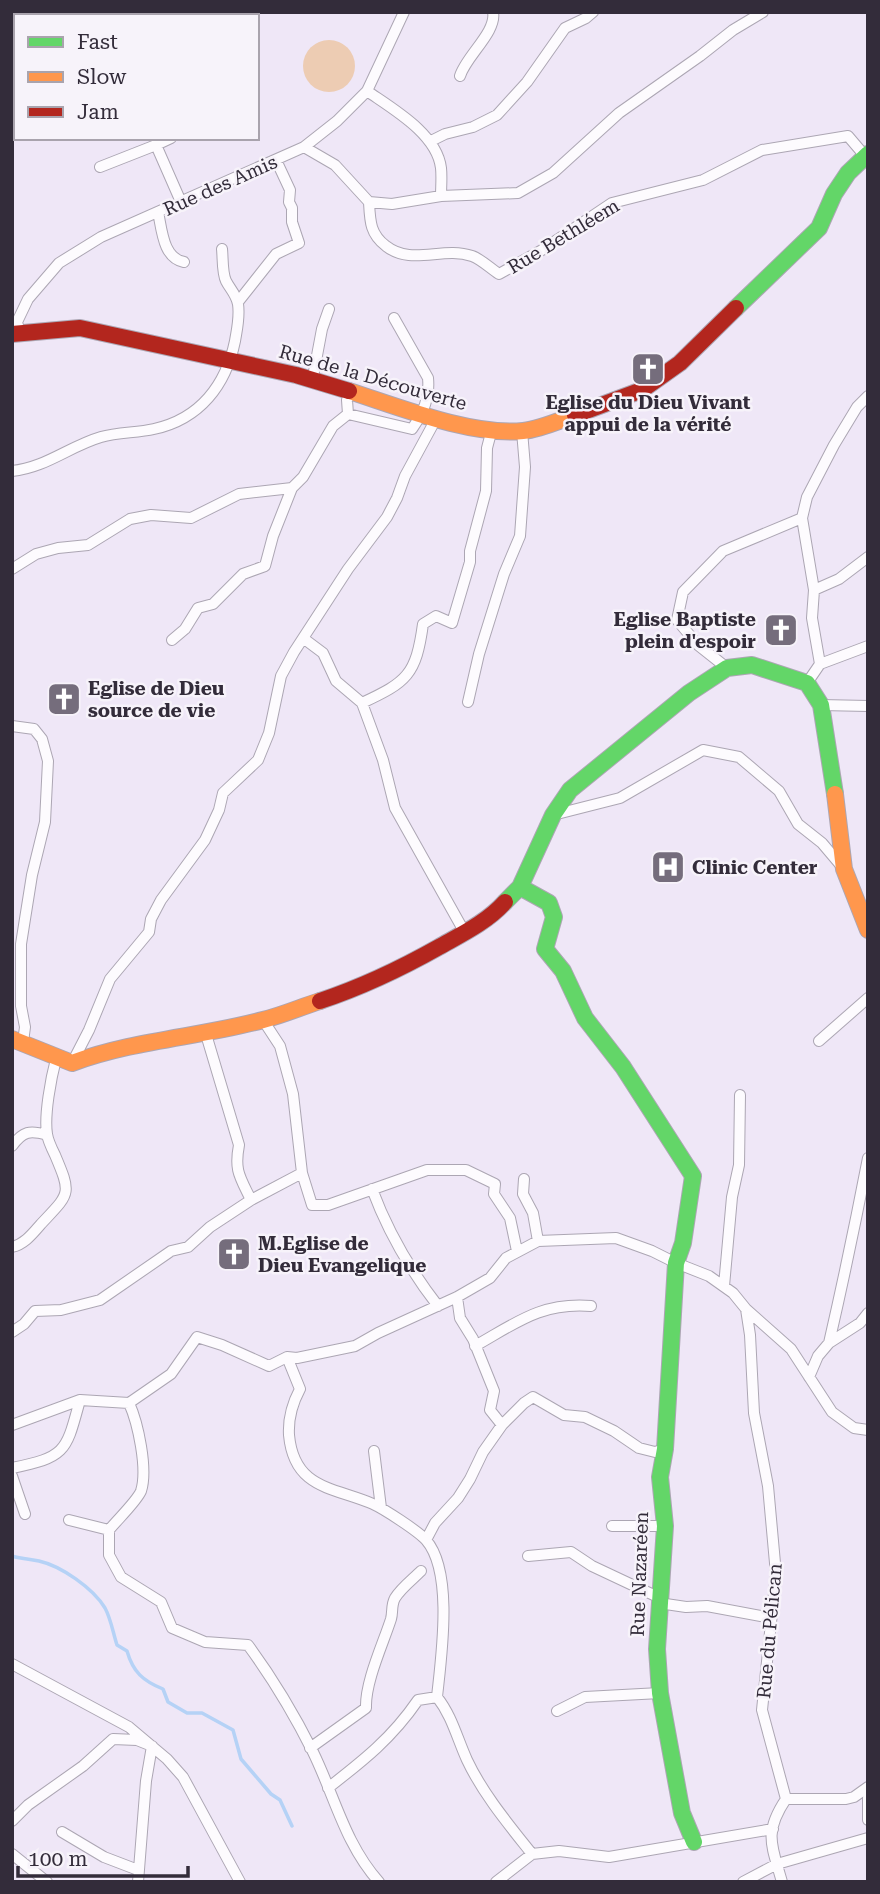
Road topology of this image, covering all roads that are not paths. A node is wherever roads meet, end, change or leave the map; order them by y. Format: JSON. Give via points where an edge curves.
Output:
{"nodes":[{"id":1,"x":404,"y":12,"type":"edge"},
{"id":2,"x":493,"y":12,"type":"edge"},
{"id":3,"x":593,"y":12,"type":"edge"},
{"id":4,"x":763,"y":12,"type":"edge"},
{"id":5,"x":460,"y":76,"type":"dead end"},
{"id":6,"x":367,"y":91,"type":"junction"},
{"id":7,"x":167,"y":140,"type":"edge"},
{"id":8,"x":431,"y":141,"type":"junction"},
{"id":9,"x":156,"y":145,"type":"junction"},
{"id":10,"x":304,"y":147,"type":"junction"},
{"id":11,"x":866,"y":155,"type":"edge"},
{"id":12,"x":275,"y":160,"type":"junction"},
{"id":13,"x":100,"y":167,"type":"dead end"},
{"id":14,"x":441,"y":196,"type":"junction"},
{"id":15,"x":181,"y":202,"type":"junction"},
{"id":16,"x":369,"y":202,"type":"junction"},
{"id":17,"x":158,"y":212,"type":"junction"},
{"id":18,"x":222,"y":249,"type":"dead end"},
{"id":19,"x":184,"y":262,"type":"dead end"},
{"id":20,"x":238,"y":302,"type":"junction"},
{"id":21,"x":329,"y":309,"type":"dead end"},
{"id":22,"x":394,"y":318,"type":"dead end"},
{"id":23,"x":15,"y":326,"type":"edge"},
{"id":24,"x":231,"y":359,"type":"junction"},
{"id":25,"x":312,"y":382,"type":"junction"},
{"id":26,"x":351,"y":392,"type":"junction"},
{"id":27,"x":868,"y":396,"type":"edge"},
{"id":28,"x":348,"y":414,"type":"junction"},
{"id":29,"x":430,"y":415,"type":"junction"},
{"id":30,"x":492,"y":429,"type":"junction"},
{"id":31,"x":522,"y":431,"type":"junction"},
{"id":32,"x":12,"y":471,"type":"edge"},
{"id":33,"x":292,"y":488,"type":"junction"},
{"id":34,"x":802,"y":518,"type":"junction"},
{"id":35,"x":868,"y":557,"type":"edge"},
{"id":36,"x":12,"y":569,"type":"edge"},
{"id":37,"x":814,"y":590,"type":"junction"},
{"id":38,"x":303,"y":638,"type":"junction"},
{"id":39,"x":172,"y":640,"type":"dead end"},
{"id":40,"x":868,"y":646,"type":"edge"},
{"id":41,"x":820,"y":664,"type":"junction"},
{"id":42,"x":727,"y":668,"type":"junction"},
{"id":43,"x":807,"y":683,"type":"junction"},
{"id":44,"x":468,"y":702,"type":"dead end"},
{"id":45,"x":362,"y":703,"type":"junction"},
{"id":46,"x":821,"y":705,"type":"junction"},
{"id":47,"x":868,"y":706,"type":"edge"},
{"id":48,"x":12,"y":726,"type":"edge"},
{"id":49,"x":553,"y":815,"type":"junction"},
{"id":50,"x":844,"y":869,"type":"junction"},
{"id":51,"x":520,"y":887,"type":"junction"},
{"id":52,"x":868,"y":930,"type":"edge"},
{"id":53,"x":465,"y":933,"type":"junction"},
{"id":54,"x":868,"y":998,"type":"edge"},
{"id":55,"x":263,"y":1020,"type":"junction"},
{"id":56,"x":205,"y":1031,"type":"junction"},
{"id":57,"x":18,"y":1041,"type":"edge"},
{"id":58,"x":819,"y":1041,"type":"dead end"},
{"id":59,"x":50,"y":1055,"type":"junction"},
{"id":60,"x":72,"y":1063,"type":"junction"},
{"id":61,"x":740,"y":1095,"type":"dead end"},
{"id":62,"x":47,"y":1135,"type":"junction"},
{"id":63,"x":12,"y":1146,"type":"edge"},
{"id":64,"x":868,"y":1158,"type":"edge"},
{"id":65,"x":302,"y":1172,"type":"junction"},
{"id":66,"x":524,"y":1180,"type":"dead end"},
{"id":67,"x":372,"y":1189,"type":"junction"},
{"id":68,"x":251,"y":1200,"type":"junction"},
{"id":69,"x":538,"y":1241,"type":"junction"},
{"id":70,"x":12,"y":1247,"type":"edge"},
{"id":71,"x":517,"y":1251,"type":"junction"},
{"id":72,"x":676,"y":1263,"type":"junction"},
{"id":73,"x":724,"y":1286,"type":"junction"},
{"id":74,"x":457,"y":1297,"type":"junction"},
{"id":75,"x":438,"y":1306,"type":"junction"},
{"id":76,"x":591,"y":1306,"type":"dead end"},
{"id":77,"x":746,"y":1309,"type":"junction"},
{"id":78,"x":868,"y":1313,"type":"edge"},
{"id":79,"x":12,"y":1332,"type":"edge"},
{"id":80,"x":829,"y":1343,"type":"junction"},
{"id":81,"x":475,"y":1346,"type":"junction"},
{"id":82,"x":286,"y":1357,"type":"junction"},
{"id":83,"x":809,"y":1377,"type":"junction"},
{"id":84,"x":80,"y":1400,"type":"junction"},
{"id":85,"x":129,"y":1403,"type":"junction"},
{"id":86,"x":12,"y":1425,"type":"edge"},
{"id":87,"x":502,"y":1425,"type":"junction"},
{"id":88,"x":868,"y":1430,"type":"edge"},
{"id":89,"x":665,"y":1449,"type":"junction"},
{"id":90,"x":374,"y":1451,"type":"dead end"},
{"id":91,"x":12,"y":1468,"type":"edge"},
{"id":92,"x":12,"y":1476,"type":"edge"},
{"id":93,"x":381,"y":1508,"type":"junction"},
{"id":94,"x":25,"y":1514,"type":"dead end"},
{"id":95,"x":69,"y":1520,"type":"dead end"},
{"id":96,"x":612,"y":1526,"type":"dead end"},
{"id":97,"x":665,"y":1526,"type":"junction"},
{"id":98,"x":109,"y":1530,"type":"junction"},
{"id":99,"x":426,"y":1540,"type":"junction"},
{"id":100,"x":528,"y":1556,"type":"dead end"},
{"id":101,"x":421,"y":1570,"type":"dead end"},
{"id":102,"x":659,"y":1600,"type":"junction"},
{"id":103,"x":771,"y":1618,"type":"junction"},
{"id":104,"x":12,"y":1664,"type":"edge"},
{"id":105,"x":660,"y":1693,"type":"junction"},
{"id":106,"x":437,"y":1697,"type":"junction"},
{"id":107,"x":557,"y":1711,"type":"dead end"},
{"id":108,"x":152,"y":1746,"type":"junction"},
{"id":109,"x":310,"y":1748,"type":"junction"},
{"id":110,"x":868,"y":1787,"type":"edge"},
{"id":111,"x":328,"y":1788,"type":"junction"},
{"id":112,"x":868,"y":1798,"type":"edge"},
{"id":113,"x":786,"y":1799,"type":"junction"},
{"id":114,"x":12,"y":1803,"type":"edge"},
{"id":115,"x":23,"y":1811,"type":"junction"},
{"id":116,"x":868,"y":1820,"type":"edge"},
{"id":117,"x":12,"y":1821,"type":"edge"},
{"id":118,"x":773,"y":1829,"type":"junction"},
{"id":119,"x":62,"y":1832,"type":"dead end"},
{"id":120,"x":868,"y":1838,"type":"edge"},
{"id":121,"x":694,"y":1842,"type":"junction"},
{"id":122,"x":12,"y":1854,"type":"edge"},
{"id":123,"x":532,"y":1854,"type":"junction"},
{"id":124,"x":777,"y":1864,"type":"junction"},
{"id":125,"x":137,"y":1878,"type":"edge"},
{"id":126,"x":47,"y":1882,"type":"edge"},
{"id":127,"x":240,"y":1882,"type":"edge"},
{"id":128,"x":379,"y":1882,"type":"edge"},
{"id":129,"x":496,"y":1882,"type":"edge"},
{"id":130,"x":743,"y":1882,"type":"edge"},
{"id":131,"x":782,"y":1882,"type":"edge"}],
"edges":[{"from":1,"to":6,"type":"street","name":"Rue des Amis"},
{"from":2,"to":5,"type":"street","via":[[491,27]]},
{"from":3,"to":8,"type":"street","via":[[565,28],[497,116]]},
{"from":4,"to":14,"type":"street","via":[[619,113],[553,173],[518,193]]},
{"from":6,"to":8,"type":"street"},
{"from":6,"to":10,"type":"street","name":"Rue des Amis"},
{"from":7,"to":9,"type":"street"},
{"from":8,"to":14,"type":"street","via":[[441,167]]},
{"from":9,"to":13,"type":"street"},
{"from":9,"to":15,"type":"street"},
{"from":10,"to":12,"type":"street","name":"Rue des Amis"},
{"from":10,"to":16,"type":"street","via":[[335,165]]},
{"from":11,"to":16,"type":"street","name":"Rue Bethléem","via":[[848,136],[762,150],[703,180],[612,202],[499,274],[472,256],[397,255],[370,227]]},
{"from":11,"to":31,"type":"street","name":"Rue de la Découverte","via":[[834,194],[819,228],[680,363],[642,390]]},
{"from":12,"to":15,"type":"street","name":"Rue des Amis"},
{"from":12,"to":20,"type":"street","via":[[290,190],[299,243],[276,254]]},
{"from":14,"to":16,"type":"street","via":[[393,204]]},
{"from":15,"to":17,"type":"street","name":"Rue des Amis"},
{"from":17,"to":19,"type":"street","via":[[167,250],[176,261]]},
{"from":17,"to":23,"type":"street","name":"Rue des Amis","via":[[59,263],[28,299]]},
{"from":18,"to":20,"type":"street","via":[[225,279]]},
{"from":20,"to":24,"type":"street"},
{"from":21,"to":25,"type":"street"},
{"from":22,"to":29,"type":"street","via":[[428,378]]},
{"from":23,"to":24,"type":"street","name":"Rue de la Découverte","via":[[80,328]]},
{"from":24,"to":25,"type":"street","name":"Rue de la Découverte"},
{"from":24,"to":32,"type":"street","via":[[209,399],[174,423],[101,437],[41,465]]},
{"from":25,"to":26,"type":"street","name":"Rue de la Découverte"},
{"from":26,"to":28,"type":"street"},
{"from":26,"to":29,"type":"street","name":"Rue de la Découverte"},
{"from":27,"to":34,"type":"street","via":[[834,445],[807,497]]},
{"from":28,"to":29,"type":"street","via":[[412,429]]},
{"from":28,"to":33,"type":"street","via":[[333,426]]},
{"from":29,"to":30,"type":"street","name":"Rue de la Découverte","via":[[466,427]]},
{"from":29,"to":38,"type":"street","via":[[387,517]]},
{"from":30,"to":31,"type":"street","name":"Rue de la Découverte"},
{"from":30,"to":45,"type":"street","via":[[486,491],[452,623],[436,616],[423,624],[413,666],[386,692]]},
{"from":31,"to":44,"type":"street","via":[[526,467],[520,536],[504,574]]},
{"from":33,"to":36,"type":"street","via":[[239,494],[191,518],[151,515],[130,519],[88,545],[36,554]]},
{"from":33,"to":39,"type":"street","via":[[265,566],[243,575],[213,604],[198,608]]},
{"from":34,"to":37,"type":"street"},
{"from":34,"to":42,"type":"street","via":[[723,551],[683,592],[677,620]]},
{"from":35,"to":37,"type":"street","via":[[839,579]]},
{"from":37,"to":41,"type":"street","via":[[812,618]]},
{"from":38,"to":45,"type":"street","via":[[323,653],[336,681]]},
{"from":38,"to":60,"type":"street","via":[[281,676],[258,760],[223,793],[205,840],[161,900],[149,932],[110,979]]},
{"from":40,"to":41,"type":"street"},
{"from":41,"to":43,"type":"street"},
{"from":42,"to":43,"type":"street","via":[[752,665]]},
{"from":42,"to":49,"type":"street","via":[[689,693],[570,790]]},
{"from":43,"to":46,"type":"street"},
{"from":45,"to":53,"type":"street","via":[[395,808]]},
{"from":46,"to":47,"type":"street"},
{"from":46,"to":50,"type":"street"},
{"from":48,"to":57,"type":"street","via":[[34,729],[43,739],[48,761],[45,822],[21,944],[25,1027]]},
{"from":49,"to":50,"type":"street","via":[[620,799],[703,750],[739,757],[779,791],[798,824]]},
{"from":49,"to":51,"type":"street"},
{"from":50,"to":52,"type":"street"},
{"from":51,"to":53,"type":"street","via":[[495,913]]},
{"from":51,"to":72,"type":"street","name":"Rue Nazaréen","via":[[543,896],[555,915],[545,949],[563,971],[585,1018],[623,1067],[693,1176]]},
{"from":53,"to":55,"type":"street","via":[[356,989]]},
{"from":54,"to":58,"type":"street"},
{"from":55,"to":56,"type":"street"},
{"from":55,"to":65,"type":"street","via":[[279,1046],[293,1094]]},
{"from":56,"to":60,"type":"street","via":[[102,1052]]},
{"from":56,"to":68,"type":"street","via":[[239,1145],[238,1174]]},
{"from":57,"to":59,"type":"street"},
{"from":59,"to":60,"type":"street"},
{"from":59,"to":62,"type":"street","via":[[56,1059]]},
{"from":61,"to":73,"type":"street","via":[[739,1165]]},
{"from":62,"to":63,"type":"street","via":[[32,1130]]},
{"from":62,"to":70,"type":"street","via":[[66,1181],[66,1196],[28,1238]]},
{"from":64,"to":80,"type":"street"},
{"from":65,"to":67,"type":"street","via":[[312,1205],[328,1205]]},
{"from":65,"to":68,"type":"street"},
{"from":66,"to":69,"type":"street","via":[[523,1195],[533,1213]]},
{"from":67,"to":71,"type":"street","via":[[427,1170],[466,1170],[495,1184],[494,1194],[510,1218]]},
{"from":67,"to":75,"type":"street","via":[[399,1248]]},
{"from":68,"to":79,"type":"street","via":[[188,1247],[171,1251],[100,1300],[35,1311]]},
{"from":69,"to":71,"type":"street"},
{"from":69,"to":72,"type":"street","via":[[616,1238]]},
{"from":71,"to":74,"type":"street","via":[[490,1278]]},
{"from":72,"to":73,"type":"street"},
{"from":72,"to":89,"type":"street","name":"Rue Nazaréen"},
{"from":73,"to":77,"type":"street"},
{"from":74,"to":75,"type":"street"},
{"from":74,"to":81,"type":"street","via":[[460,1318]]},
{"from":75,"to":82,"type":"street","via":[[355,1346]]},
{"from":76,"to":81,"type":"street","via":[[570,1304],[536,1311]]},
{"from":77,"to":83,"type":"street","via":[[791,1349]]},
{"from":77,"to":103,"type":"street","name":"Rue du Pélican","via":[[754,1413],[768,1486],[776,1574]]},
{"from":78,"to":80,"type":"street"},
{"from":80,"to":83,"type":"street"},
{"from":81,"to":87,"type":"street","via":[[494,1391],[490,1410]]},
{"from":82,"to":85,"type":"street","via":[[269,1366],[197,1337],[171,1374]]},
{"from":82,"to":93,"type":"street","via":[[300,1389],[288,1425],[296,1464],[322,1487]]},
{"from":83,"to":88,"type":"street","via":[[832,1412],[854,1428]]},
{"from":84,"to":85,"type":"street"},
{"from":84,"to":86,"type":"street"},
{"from":84,"to":91,"type":"street","via":[[70,1440],[58,1453]]},
{"from":85,"to":98,"type":"street","via":[[137,1420],[141,1492]]},
{"from":87,"to":89,"type":"street","via":[[534,1397],[564,1415],[585,1417],[614,1431],[639,1448]]},
{"from":87,"to":99,"type":"street","via":[[458,1498]]},
{"from":89,"to":97,"type":"street","name":"Rue Nazaréen","via":[[660,1477]]},
{"from":90,"to":93,"type":"street"},
{"from":92,"to":94,"type":"street"},
{"from":93,"to":99,"type":"street"},
{"from":95,"to":98,"type":"street"},
{"from":96,"to":97,"type":"street"},
{"from":97,"to":102,"type":"street","name":"Rue Nazaréen"},
{"from":98,"to":109,"type":"street","via":[[109,1555],[121,1577],[161,1602],[172,1628],[205,1642],[248,1645],[272,1677]]},
{"from":99,"to":106,"type":"street","via":[[437,1561],[442,1591],[444,1633]]},
{"from":100,"to":102,"type":"street","via":[[571,1552]]},
{"from":101,"to":109,"type":"street","via":[[391,1608],[366,1708]]},
{"from":102,"to":103,"type":"street"},
{"from":102,"to":105,"type":"street","name":"Rue Nazaréen"},
{"from":103,"to":113,"type":"street","name":"Rue du Pélican","via":[[762,1710]]},
{"from":104,"to":108,"type":"street","via":[[119,1721]]},
{"from":105,"to":107,"type":"street","via":[[585,1697]]},
{"from":105,"to":121,"type":"street","name":"Rue Nazaréen","via":[[682,1813]]},
{"from":106,"to":111,"type":"street","via":[[418,1700],[381,1746]]},
{"from":106,"to":123,"type":"street","via":[[448,1711],[468,1762]]},
{"from":108,"to":115,"type":"street","via":[[113,1739]]},
{"from":108,"to":125,"type":"street"},
{"from":108,"to":127,"type":"street","via":[[183,1777]]},
{"from":109,"to":111,"type":"street"},
{"from":110,"to":113,"type":"street","via":[[846,1799]]},
{"from":111,"to":128,"type":"street","via":[[363,1864]]},
{"from":112,"to":116,"type":"street"},
{"from":113,"to":118,"type":"street"},
{"from":114,"to":115,"type":"street"},
{"from":115,"to":117,"type":"street"},
{"from":118,"to":121,"type":"street"},
{"from":118,"to":124,"type":"street","via":[[770,1844]]},
{"from":119,"to":125,"type":"street"},
{"from":120,"to":124,"type":"street"},
{"from":121,"to":123,"type":"street","via":[[609,1857],[559,1851]]},
{"from":122,"to":126,"type":"street"},
{"from":123,"to":129,"type":"street"},
{"from":124,"to":130,"type":"street"},
{"from":124,"to":131,"type":"street"}]}
